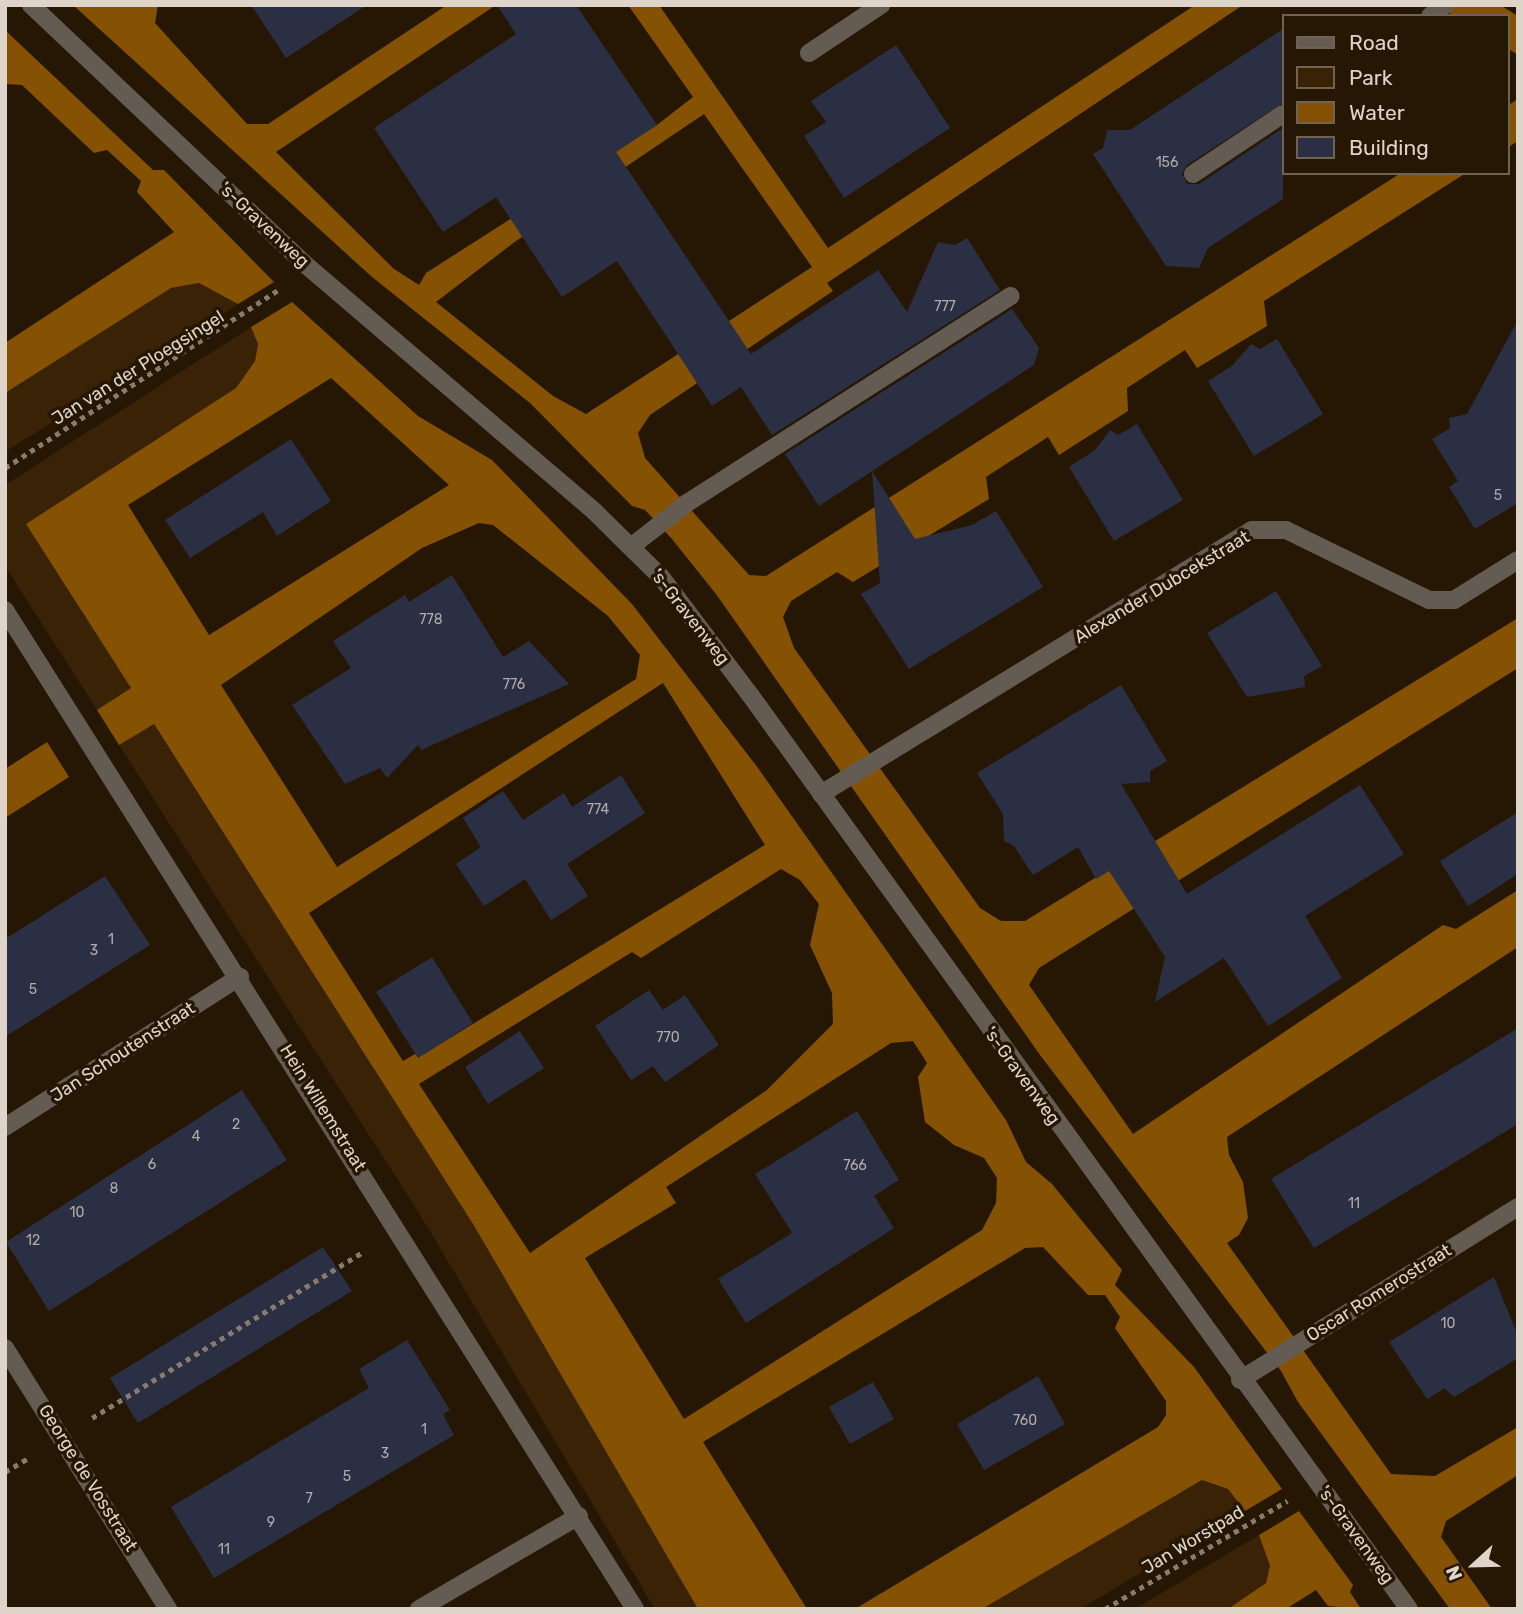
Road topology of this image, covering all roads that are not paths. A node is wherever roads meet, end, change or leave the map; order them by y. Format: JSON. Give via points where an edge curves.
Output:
{"nodes":[{"id":1,"x":31,"y":5,"type":"edge"},
{"id":2,"x":881,"y":5,"type":"edge"},
{"id":3,"x":809,"y":53,"type":"dead end"},
{"id":4,"x":1282,"y":115,"type":"edge"},
{"id":5,"x":1193,"y":174,"type":"dead end"},
{"id":6,"x":1011,"y":296,"type":"dead end"},
{"id":7,"x":632,"y":546,"type":"junction"},
{"id":8,"x":1518,"y":560,"type":"edge"},
{"id":9,"x":5,"y":610,"type":"edge"},
{"id":10,"x":821,"y":794,"type":"junction"},
{"id":11,"x":240,"y":977,"type":"junction"},
{"id":12,"x":5,"y":1127,"type":"edge"},
{"id":13,"x":1518,"y":1207,"type":"edge"},
{"id":14,"x":5,"y":1348,"type":"edge"},
{"id":15,"x":1240,"y":1380,"type":"junction"},
{"id":16,"x":579,"y":1516,"type":"junction"},
{"id":17,"x":168,"y":1609,"type":"edge"},
{"id":18,"x":419,"y":1609,"type":"edge"},
{"id":19,"x":635,"y":1609,"type":"edge"},
{"id":20,"x":1409,"y":1609,"type":"edge"}],
"edges":[{"from":1,"to":7,"type":"street","name":"'s-Gravenweg","via":[[306,265]]},
{"from":2,"to":3,"type":"street"},
{"from":4,"to":5,"type":"street"},
{"from":6,"to":7,"type":"street","via":[[687,503]]},
{"from":7,"to":10,"type":"street","name":"'s-Gravenweg","via":[[701,629]]},
{"from":8,"to":10,"type":"street","name":"Alexander Dubcekstraat","via":[[1454,600],[1429,600],[1286,530],[1252,530]]},
{"from":9,"to":11,"type":"street","name":"Hein Willemstraat"},
{"from":10,"to":15,"type":"street","name":"'s-Gravenweg"},
{"from":11,"to":12,"type":"street","name":"Jan Schoutenstraat"},
{"from":11,"to":16,"type":"street","name":"Hein Willemstraat"},
{"from":13,"to":15,"type":"street","name":"Oscar Romerostraat"},
{"from":14,"to":17,"type":"street","name":"George de Vosstraat"},
{"from":15,"to":20,"type":"street","name":"'s-Gravenweg"},
{"from":16,"to":18,"type":"street"},
{"from":16,"to":19,"type":"street","name":"Hein Willemstraat"}]}
